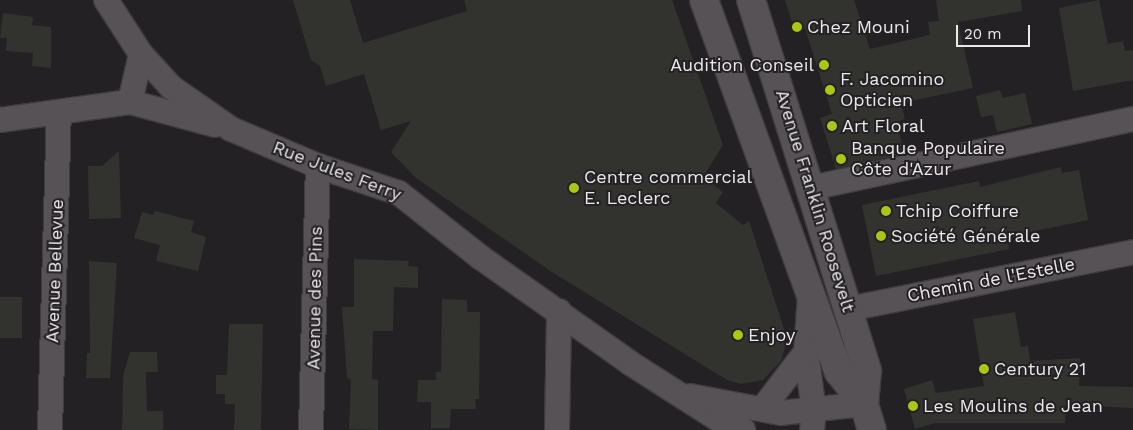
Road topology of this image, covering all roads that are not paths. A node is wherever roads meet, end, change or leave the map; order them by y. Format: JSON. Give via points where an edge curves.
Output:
{"nodes":[{"id":1,"x":106,"y":0,"type":"edge"},
{"id":2,"x":704,"y":0,"type":"edge"},
{"id":3,"x":751,"y":0,"type":"edge"},
{"id":4,"x":141,"y":54,"type":"junction"},
{"id":5,"x":130,"y":102,"type":"junction"},
{"id":6,"x":59,"y":113,"type":"junction"},
{"id":7,"x":0,"y":120,"type":"edge"},
{"id":8,"x":1133,"y":120,"type":"edge"},
{"id":9,"x":231,"y":129,"type":"junction"},
{"id":10,"x":318,"y":166,"type":"junction"},
{"id":11,"x":811,"y":188,"type":"junction"},
{"id":12,"x":1133,"y":252,"type":"edge"},
{"id":13,"x":810,"y":292,"type":"junction"},
{"id":14,"x":849,"y":309,"type":"junction"},
{"id":15,"x":559,"y":311,"type":"junction"},
{"id":16,"x":806,"y":352,"type":"junction"},
{"id":17,"x":684,"y":396,"type":"junction"},
{"id":18,"x":864,"y":404,"type":"junction"},
{"id":19,"x":763,"y":408,"type":"junction"},
{"id":20,"x":813,"y":421,"type":"edge"},
{"id":21,"x":50,"y":430,"type":"edge"},
{"id":22,"x":311,"y":430,"type":"edge"},
{"id":23,"x":557,"y":430,"type":"edge"},
{"id":24,"x":743,"y":430,"type":"edge"},
{"id":25,"x":872,"y":430,"type":"edge"}],
"edges":[{"from":1,"to":4,"type":"street","name":"Rue Jules Ferry"},
{"from":2,"to":13,"type":"main road","name":"Avenue Franklin Roosevelt"},
{"from":3,"to":11,"type":"main road","name":"Avenue Franklin Roosevelt"},
{"from":4,"to":5,"type":"street"},
{"from":4,"to":9,"type":"street","name":"Rue Jules Ferry","via":[[170,87]]},
{"from":5,"to":6,"type":"street"},
{"from":5,"to":9,"type":"street"},
{"from":6,"to":7,"type":"street"},
{"from":6,"to":21,"type":"street","name":"Avenue Bellevue"},
{"from":8,"to":11,"type":"street"},
{"from":9,"to":10,"type":"street","name":"Rue Jules Ferry"},
{"from":10,"to":15,"type":"street","name":"Rue Jules Ferry","via":[[399,193],[480,257]]},
{"from":10,"to":22,"type":"street","name":"Avenue des Pins"},
{"from":11,"to":14,"type":"main road","name":"Avenue Franklin Roosevelt"},
{"from":12,"to":14,"type":"street","name":"Chemin de l'Estelle"},
{"from":13,"to":16,"type":"street","name":"Avenue Franklin Roosevelt"},
{"from":13,"to":18,"type":"main road","name":"Avenue Franklin Roosevelt","via":[[839,372]]},
{"from":14,"to":18,"type":"main road","name":"Avenue Franklin Roosevelt","via":[[867,371]]},
{"from":15,"to":17,"type":"street","name":"Rue Jules Ferry","via":[[630,363]]},
{"from":15,"to":23,"type":"street"},
{"from":16,"to":19,"type":"street"},
{"from":16,"to":20,"type":"street","name":"Avenue Franklin Roosevelt"},
{"from":17,"to":19,"type":"street","name":"Rue Jules Ferry"},
{"from":17,"to":24,"type":"street","name":"Rue Jules Ferry","via":[[721,421]]},
{"from":18,"to":20,"type":"street","name":"Rue Jules Ferry"},
{"from":18,"to":25,"type":"main road","name":"Avenue Franklin Roosevelt"},
{"from":19,"to":20,"type":"street","name":"Rue Jules Ferry"}]}
